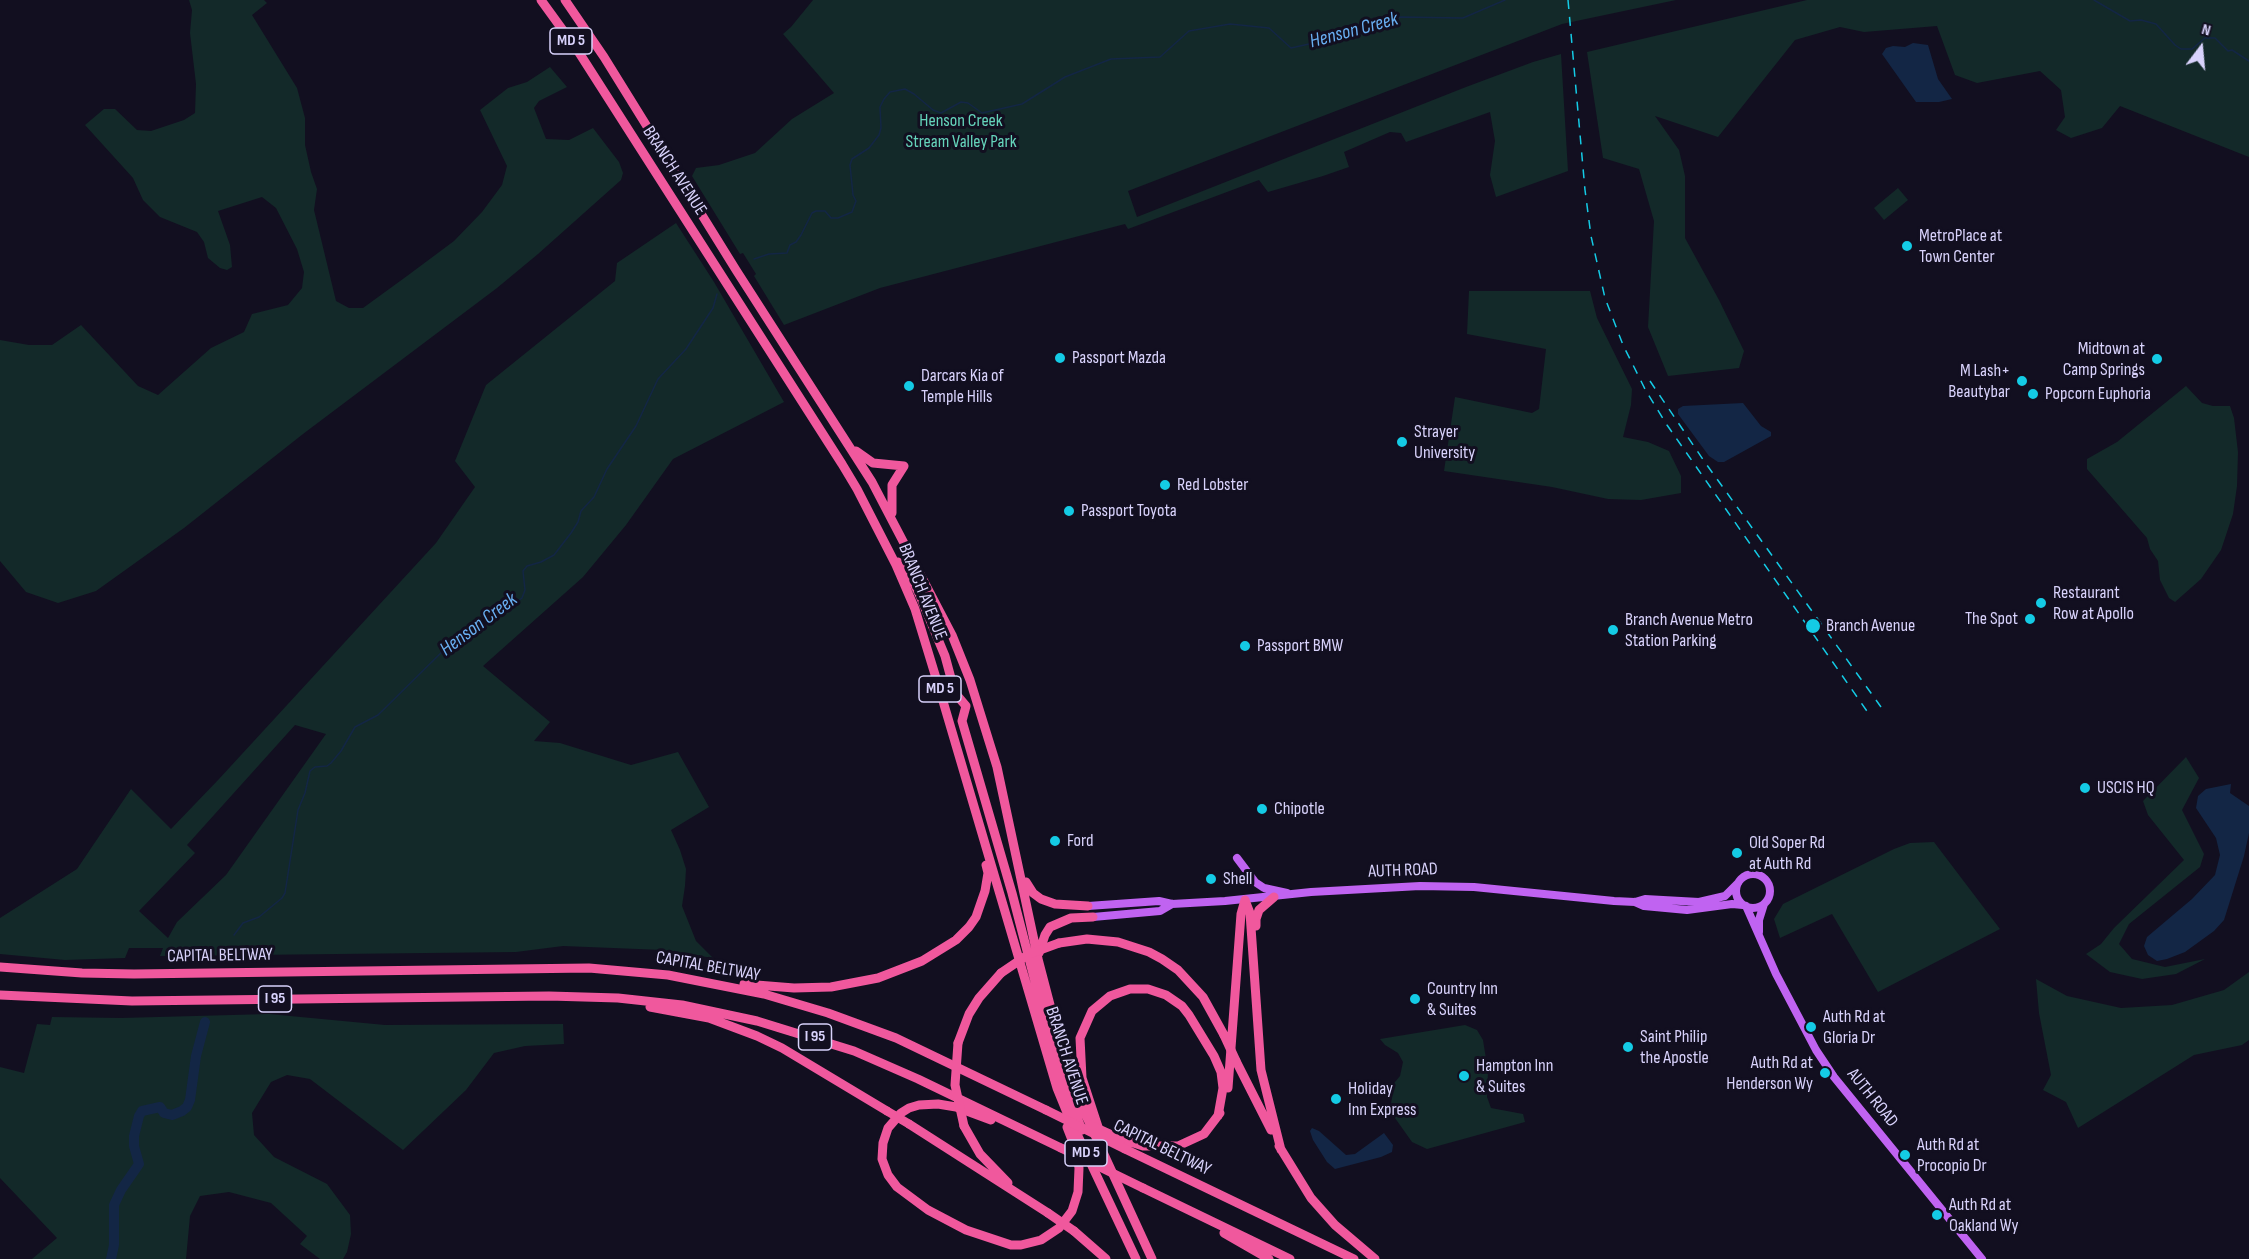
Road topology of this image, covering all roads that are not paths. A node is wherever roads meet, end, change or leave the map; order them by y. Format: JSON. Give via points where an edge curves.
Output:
{"nodes":[{"id":1,"x":541,"y":0,"type":"edge"},
{"id":2,"x":565,"y":0,"type":"edge"},
{"id":3,"x":848,"y":443,"type":"junction"},
{"id":4,"x":892,"y":519,"type":"junction"},
{"id":5,"x":891,"y":555,"type":"junction"},
{"id":6,"x":979,"y":827,"type":"junction"},
{"id":7,"x":1236,"y":858,"type":"dead end"},
{"id":8,"x":1022,"y":875,"type":"junction"},
{"id":9,"x":1738,"y":883,"type":"junction"},
{"id":10,"x":1293,"y":894,"type":"junction"},
{"id":11,"x":1274,"y":897,"type":"junction"},
{"id":12,"x":1245,"y":900,"type":"junction"},
{"id":13,"x":1635,"y":902,"type":"junction"},
{"id":14,"x":1172,"y":904,"type":"junction"},
{"id":15,"x":1764,"y":904,"type":"junction"},
{"id":16,"x":1088,"y":906,"type":"joint"},
{"id":17,"x":1744,"y":906,"type":"junction"},
{"id":18,"x":1093,"y":916,"type":"joint"},
{"id":19,"x":1761,"y":941,"type":"junction"},
{"id":20,"x":1038,"y":959,"type":"junction"},
{"id":21,"x":0,"y":968,"type":"edge"},
{"id":22,"x":668,"y":975,"type":"junction"},
{"id":23,"x":1254,"y":976,"type":"junction"},
{"id":24,"x":0,"y":995,"type":"edge"},
{"id":25,"x":549,"y":996,"type":"junction"},
{"id":26,"x":1039,"y":1029,"type":"junction"},
{"id":27,"x":1044,"y":1107,"type":"junction"},
{"id":28,"x":1218,"y":1116,"type":"junction"},
{"id":29,"x":1061,"y":1148,"type":"junction"},
{"id":30,"x":1281,"y":1150,"type":"junction"},
{"id":31,"x":1143,"y":1188,"type":"junction"},
{"id":32,"x":1122,"y":1194,"type":"junction"},
{"id":33,"x":1048,"y":1213,"type":"junction"},
{"id":34,"x":1128,"y":1241,"type":"junction"},
{"id":35,"x":1151,"y":1257,"type":"edge"},
{"id":36,"x":1106,"y":1259,"type":"edge"},
{"id":37,"x":1137,"y":1259,"type":"edge"},
{"id":38,"x":1269,"y":1259,"type":"edge"},
{"id":39,"x":1290,"y":1259,"type":"edge"},
{"id":40,"x":1354,"y":1259,"type":"edge"},
{"id":41,"x":1375,"y":1259,"type":"edge"},
{"id":42,"x":1982,"y":1259,"type":"edge"}],
"edges":[{"from":1,"to":5,"type":"highway","name":"BRANCH AVENUE","number":"MD 5","via":[[578,51],[842,464]]},
{"from":2,"to":3,"type":"highway","name":"BRANCH AVENUE","number":"MD 5"},
{"from":3,"to":4,"type":"highway","name":"BRANCH AVENUE","number":"MD 5"},
{"from":3,"to":4,"type":"highway","via":[[873,463],[904,466],[892,485]]},
{"from":4,"to":8,"type":"highway","name":"BRANCH AVENUE","number":"MD 5","via":[[940,609],[970,680],[997,767]]},
{"from":5,"to":6,"type":"highway","name":"BRANCH AVENUE","number":"MD 5","via":[[915,609]]},
{"from":5,"to":34,"type":"highway","via":[[910,576],[920,596],[956,693],[966,706],[962,721],[1056,1062]]},
{"from":6,"to":22,"type":"highway","via":[[988,873],[981,904],[969,927],[956,940],[922,961],[878,978],[814,988]]},
{"from":6,"to":26,"type":"highway","name":"BRANCH AVENUE","number":"MD 5"},
{"from":7,"to":10,"type":"main road","via":[[1264,888]]},
{"from":8,"to":16,"type":"highway","via":[[1041,899]]},
{"from":8,"to":20,"type":"highway","name":"BRANCH AVENUE","number":"MD 5"},
{"from":9,"to":13,"type":"main road","name":"AUTH ROAD","via":[[1725,896],[1707,901]]},
{"from":9,"to":15,"type":"main road","via":[[1748,874],[1764,878],[1770,895]]},
{"from":9,"to":17,"type":"main road","via":[[1737,897]]},
{"from":10,"to":11,"type":"main road","name":"AUTH ROAD"},
{"from":10,"to":13,"type":"main road","name":"AUTH ROAD","via":[[1453,886]]},
{"from":11,"to":12,"type":"main road","name":"AUTH ROAD"},
{"from":11,"to":23,"type":"highway","via":[[1259,910],[1256,919]]},
{"from":12,"to":14,"type":"main road","name":"AUTH ROAD"},
{"from":12,"to":23,"type":"highway","via":[[1250,913]]},
{"from":12,"to":28,"type":"highway","via":[[1227,1097]]},
{"from":13,"to":17,"type":"main road","name":"AUTH ROAD","via":[[1687,910]]},
{"from":14,"to":16,"type":"main road","name":"AUTH ROAD","via":[[1160,901]]},
{"from":14,"to":18,"type":"main road","name":"AUTH ROAD","via":[[1160,911]]},
{"from":15,"to":17,"type":"main road"},
{"from":15,"to":19,"type":"main road","name":"AUTH ROAD","via":[[1759,920]]},
{"from":17,"to":19,"type":"main road","name":"AUTH ROAD"},
{"from":18,"to":20,"type":"highway","via":[[1071,918],[1050,927]]},
{"from":19,"to":42,"type":"main road","name":"AUTH ROAD","via":[[1802,1026],[1834,1077]]},
{"from":20,"to":32,"type":"highway","name":"BRANCH AVENUE","number":"MD 5","via":[[1073,1082]]},
{"from":21,"to":22,"type":"highway","name":"CAPITAL BELTWAY","number":"I 95","via":[[134,974],[589,968]]},
{"from":22,"to":27,"type":"highway","name":"CAPITAL BELTWAY","number":"I 95","via":[[764,994],[828,1013],[896,1038]]},
{"from":23,"to":30,"type":"highway","via":[[1261,1070]]},
{"from":24,"to":25,"type":"highway","number":"I 95","via":[[132,1001]]},
{"from":25,"to":29,"type":"highway","number":"I 95","via":[[682,1005],[788,1029],[885,1064]]},
{"from":25,"to":33,"type":"highway","bridge":true,"via":[[638,1005],[723,1022],[782,1048]]},
{"from":26,"to":29,"type":"highway","via":[[1053,1089],[1076,1149],[1079,1168],[1072,1211],[1051,1235],[1011,1245],[966,1230],[928,1210],[897,1187],[882,1160],[885,1135],[893,1121],[909,1108],[929,1104],[968,1111]]},
{"from":26,"to":34,"type":"highway","name":"BRANCH AVENUE","number":"MD 5","via":[[1068,1116]]},
{"from":27,"to":28,"type":"highway","bridge":true,"via":[[1143,1146],[1178,1146],[1204,1134]]},
{"from":27,"to":40,"type":"highway","name":"CAPITAL BELTWAY","number":"I 95","bridge":true},
{"from":28,"to":32,"type":"highway","via":[[1223,1088],[1221,1072],[1182,1006],[1157,991],[1139,988],[1119,992],[1101,1003],[1084,1027],[1080,1060],[1085,1089]]},
{"from":29,"to":31,"type":"highway","number":"I 95","bridge":true},
{"from":30,"to":33,"type":"highway","bridge":true,"via":[[1203,997],[1178,970],[1141,949],[1110,941],[1059,943],[1029,954],[1001,973],[979,998],[958,1043],[955,1085],[971,1140],[991,1167]]},
{"from":30,"to":41,"type":"highway","via":[[1311,1198],[1335,1226]]},
{"from":31,"to":38,"type":"highway"},
{"from":31,"to":39,"type":"highway","number":"I 95"},
{"from":32,"to":35,"type":"highway","name":"BRANCH AVENUE","number":"MD 5"},
{"from":33,"to":36,"type":"highway","bridge":true},
{"from":34,"to":37,"type":"highway","name":"BRANCH AVENUE","number":"MD 5"}]}
